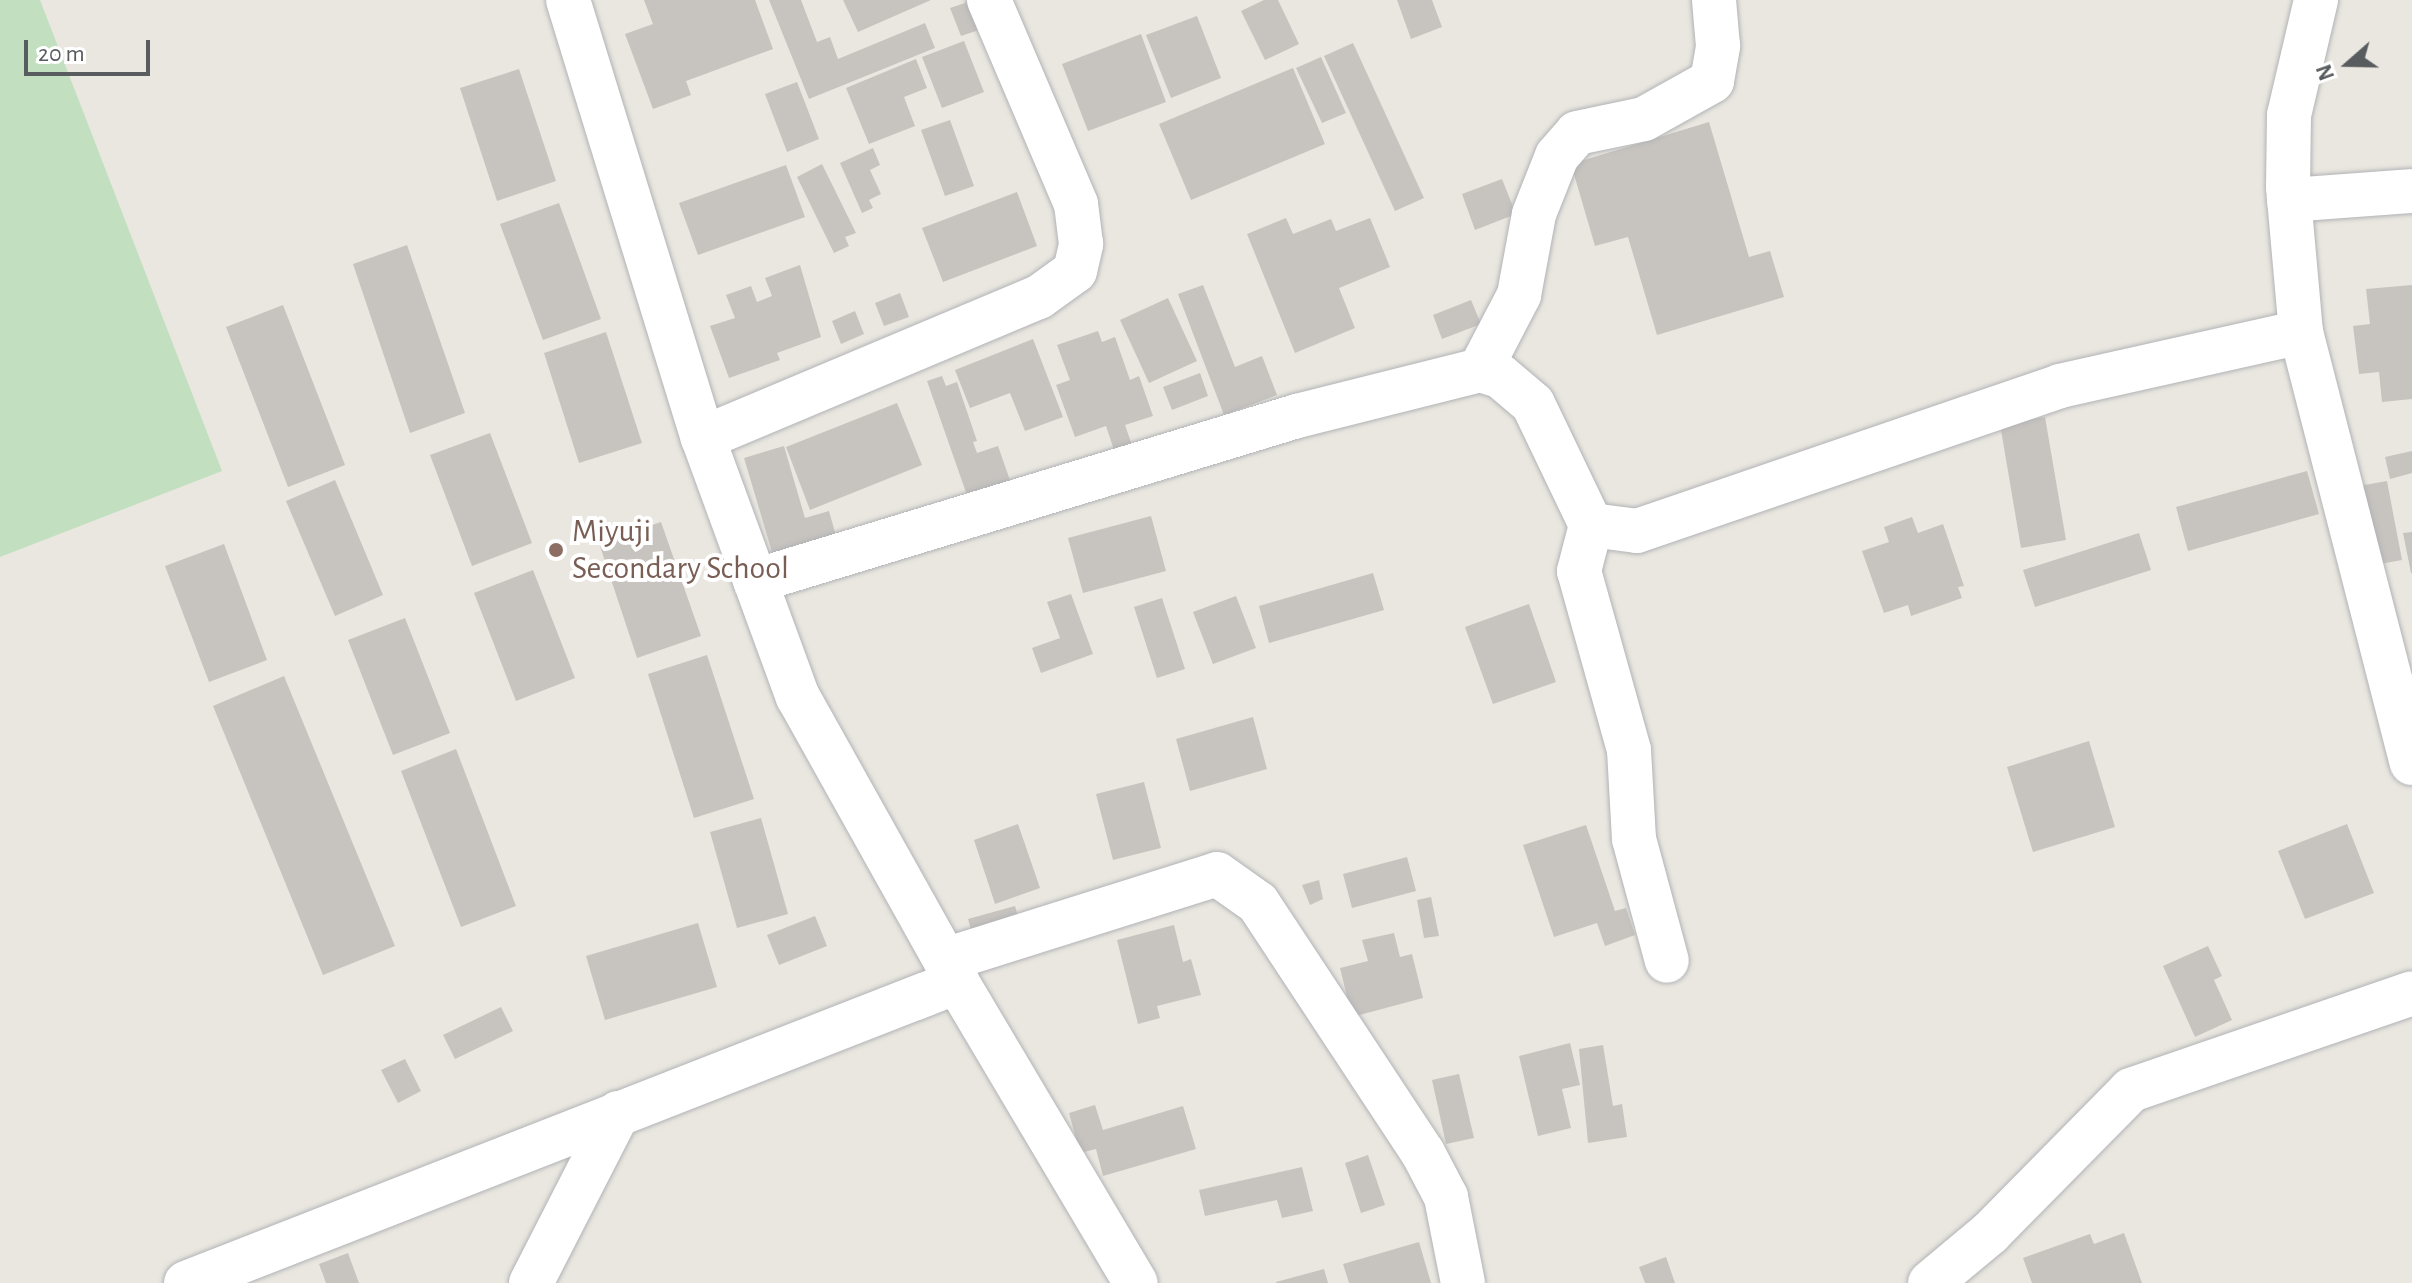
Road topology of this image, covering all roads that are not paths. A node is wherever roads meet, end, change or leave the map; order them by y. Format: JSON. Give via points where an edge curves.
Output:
{"nodes":[{"id":1,"x":568,"y":0,"type":"edge"},
{"id":2,"x":989,"y":0,"type":"edge"},
{"id":3,"x":2316,"y":0,"type":"edge"},
{"id":4,"x":1712,"y":1,"type":"edge"},
{"id":5,"x":2412,"y":191,"type":"edge"},
{"id":6,"x":2289,"y":200,"type":"junction"},
{"id":7,"x":2301,"y":332,"type":"junction"},
{"id":8,"x":1480,"y":370,"type":"junction"},
{"id":9,"x":703,"y":438,"type":"junction"},
{"id":10,"x":1591,"y":525,"type":"junction"},
{"id":11,"x":755,"y":581,"type":"junction"},
{"id":12,"x":2411,"y":753,"type":"edge"},
{"id":13,"x":1667,"y":961,"type":"dead end"},
{"id":14,"x":951,"y":971,"type":"junction"},
{"id":15,"x":2412,"y":993,"type":"edge"},
{"id":16,"x":618,"y":1113,"type":"junction"},
{"id":17,"x":186,"y":1283,"type":"edge"},
{"id":18,"x":531,"y":1283,"type":"edge"},
{"id":19,"x":1136,"y":1283,"type":"edge"},
{"id":20,"x":1463,"y":1283,"type":"edge"},
{"id":21,"x":1930,"y":1283,"type":"edge"}],
"edges":[{"from":1,"to":9,"type":"street"},
{"from":2,"to":9,"type":"street","via":[[1076,204],[1081,244],[1075,271],[1039,297]]},
{"from":3,"to":6,"type":"street","via":[[2289,115]]},
{"from":4,"to":8,"type":"street","via":[[1718,46],[1712,81],[1644,119],[1577,133],[1557,156],[1534,214],[1519,295]]},
{"from":5,"to":6,"type":"street"},
{"from":6,"to":7,"type":"street"},
{"from":7,"to":10,"type":"street","via":[[2060,386],[1637,531]]},
{"from":7,"to":12,"type":"street"},
{"from":8,"to":10,"type":"street","via":[[1500,376],[1533,404]]},
{"from":8,"to":11,"type":"street","via":[[1297,416]]},
{"from":9,"to":11,"type":"street"},
{"from":10,"to":13,"type":"street","via":[[1579,571],[1629,750],[1634,839]]},
{"from":11,"to":14,"type":"street","via":[[798,697]]},
{"from":14,"to":16,"type":"street"},
{"from":14,"to":19,"type":"street"},
{"from":14,"to":20,"type":"street","via":[[1217,874],[1258,903],[1423,1153],[1446,1197]]},
{"from":15,"to":21,"type":"street","via":[[2131,1090],[1990,1233]]},
{"from":16,"to":17,"type":"street"},
{"from":16,"to":18,"type":"street"}]}
